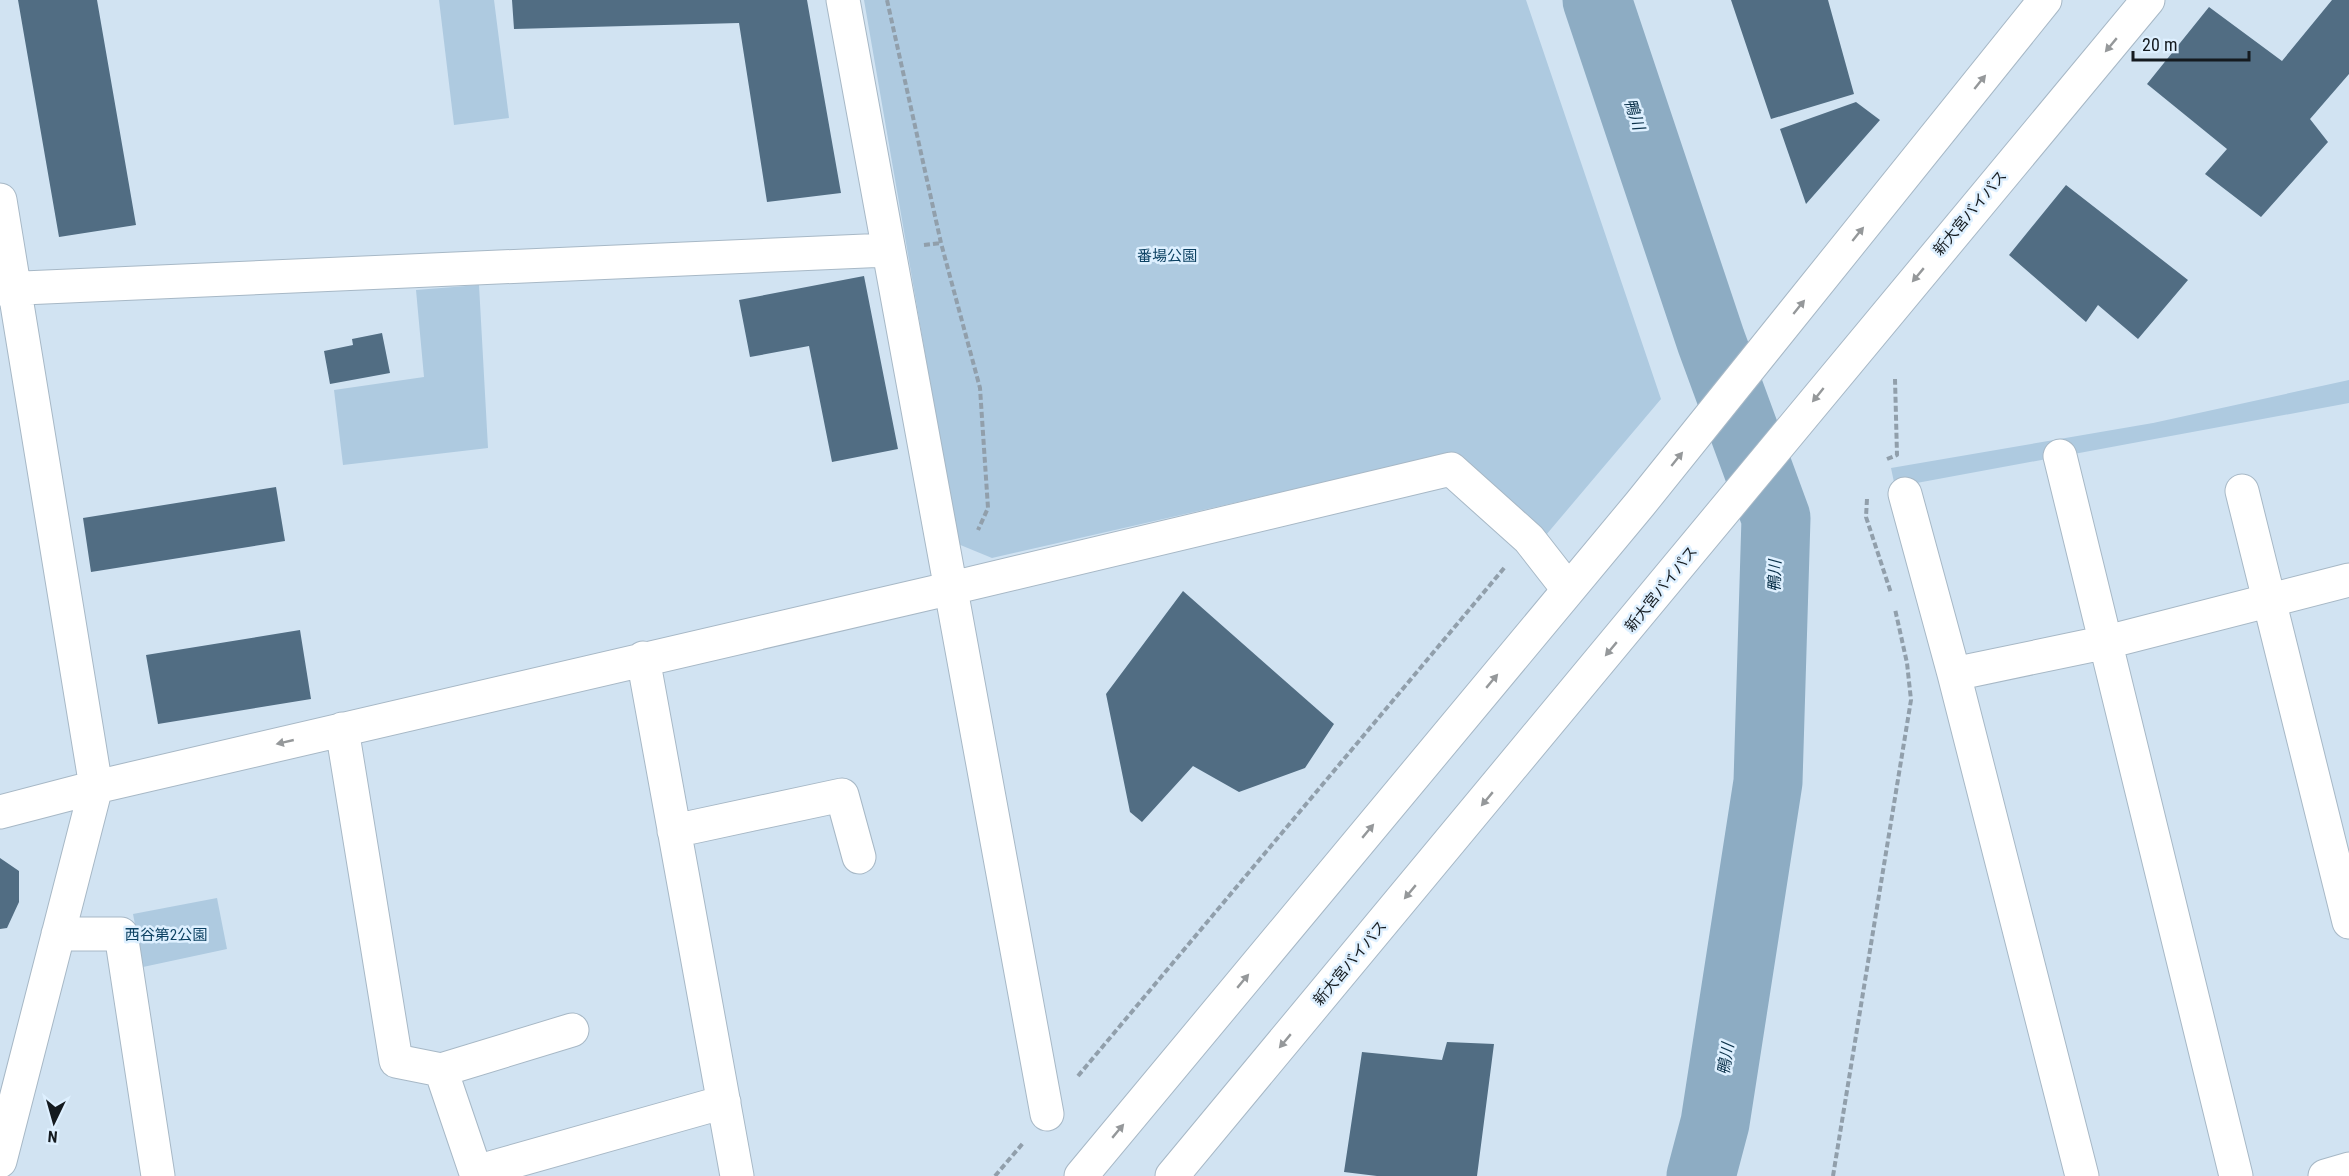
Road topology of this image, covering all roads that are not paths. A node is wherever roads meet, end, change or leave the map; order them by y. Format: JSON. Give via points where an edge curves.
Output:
{"nodes":[{"id":1,"x":843,"y":0,"type":"edge"},
{"id":2,"x":2045,"y":0,"type":"edge"},
{"id":3,"x":2148,"y":0,"type":"edge"},
{"id":4,"x":0,"y":200,"type":"edge"},
{"id":5,"x":888,"y":250,"type":"junction"},
{"id":6,"x":8,"y":288,"type":"edge"},
{"id":7,"x":2060,"y":456,"type":"dead end"},
{"id":8,"x":2242,"y":490,"type":"dead end"},
{"id":9,"x":1905,"y":494,"type":"dead end"},
{"id":10,"x":2349,"y":580,"type":"edge"},
{"id":11,"x":952,"y":588,"type":"junction"},
{"id":12,"x":1568,"y":589,"type":"junction"},
{"id":13,"x":2267,"y":599,"type":"junction"},
{"id":14,"x":2107,"y":642,"type":"junction"},
{"id":15,"x":643,"y":658,"type":"junction"},
{"id":16,"x":1954,"y":674,"type":"junction"},
{"id":17,"x":342,"y":729,"type":"junction"},
{"id":18,"x":96,"y":787,"type":"junction"},
{"id":19,"x":0,"y":812,"type":"edge"},
{"id":20,"x":674,"y":831,"type":"junction"},
{"id":21,"x":859,"y":857,"type":"dead end"},
{"id":22,"x":2349,"y":922,"type":"edge"},
{"id":23,"x":58,"y":934,"type":"junction"},
{"id":24,"x":572,"y":1030,"type":"dead end"},
{"id":25,"x":441,"y":1070,"type":"junction"},
{"id":26,"x":724,"y":1102,"type":"junction"},
{"id":27,"x":1047,"y":1114,"type":"road end"},
{"id":28,"x":0,"y":1161,"type":"edge"},
{"id":29,"x":2349,"y":1169,"type":"edge"},
{"id":30,"x":477,"y":1174,"type":"edge"},
{"id":31,"x":158,"y":1176,"type":"edge"},
{"id":32,"x":737,"y":1176,"type":"edge"},
{"id":33,"x":1081,"y":1176,"type":"edge"},
{"id":34,"x":1172,"y":1176,"type":"edge"},
{"id":35,"x":2082,"y":1176,"type":"edge"},
{"id":36,"x":2236,"y":1176,"type":"edge"},
{"id":37,"x":2325,"y":1176,"type":"edge"}],
"edges":[{"from":1,"to":5,"type":"main road"},
{"from":12,"to":2,"type":"main road","one_way":true},
{"from":3,"to":34,"type":"main road","name":"新大宮バイパス","one_way":true},
{"from":4,"to":6,"type":"main road"},
{"from":5,"to":6,"type":"main road"},
{"from":5,"to":11,"type":"main road"},
{"from":6,"to":18,"type":"main road"},
{"from":7,"to":14,"type":"main road"},
{"from":8,"to":13,"type":"main road"},
{"from":9,"to":16,"type":"main road"},
{"from":10,"to":13,"type":"main road"},
{"from":11,"to":12,"type":"main road","via":[[1451,469],[1528,539]]},
{"from":11,"to":15,"type":"main road"},
{"from":11,"to":27,"type":"main road"},
{"from":33,"to":12,"type":"main road","one_way":true},
{"from":13,"to":14,"type":"main road"},
{"from":13,"to":22,"type":"main road"},
{"from":14,"to":16,"type":"main road"},
{"from":14,"to":36,"type":"main road"},
{"from":15,"to":17,"type":"main road"},
{"from":15,"to":20,"type":"main road"},
{"from":16,"to":35,"type":"main road"},
{"from":17,"to":18,"type":"main road","one_way":true},
{"from":17,"to":25,"type":"main road","via":[[396,1061]]},
{"from":18,"to":19,"type":"main road"},
{"from":18,"to":23,"type":"main road"},
{"from":20,"to":21,"type":"main road","via":[[842,795]]},
{"from":20,"to":26,"type":"main road"},
{"from":23,"to":28,"type":"main road"},
{"from":23,"to":31,"type":"main road","via":[[121,934]]},
{"from":24,"to":25,"type":"main road"},
{"from":25,"to":30,"type":"main road"},
{"from":26,"to":30,"type":"main road"},
{"from":26,"to":32,"type":"main road"},
{"from":29,"to":37,"type":"main road"}]}
